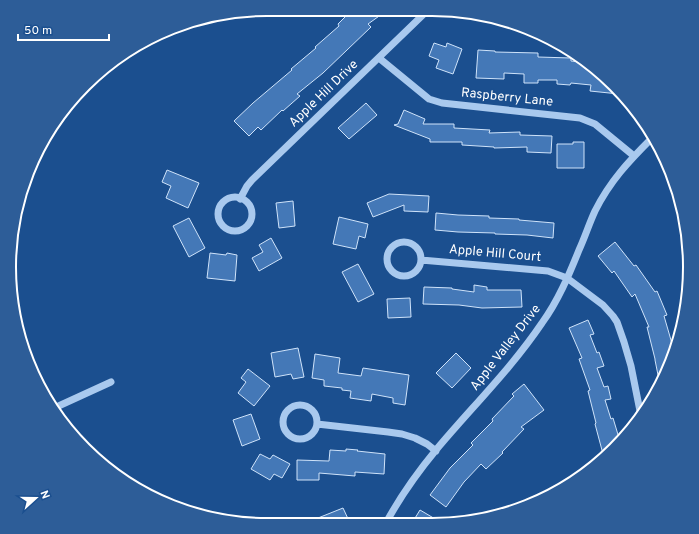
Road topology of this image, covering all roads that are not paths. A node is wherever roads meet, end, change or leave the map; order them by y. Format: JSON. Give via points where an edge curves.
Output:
{"nodes":[{"id":1,"x":423,"y":16,"type":"edge"},
{"id":2,"x":379,"y":58,"type":"junction"},
{"id":3,"x":649,"y":141,"type":"edge"},
{"id":4,"x":634,"y":156,"type":"junction"},
{"id":5,"x":240,"y":199,"type":"junction"},
{"id":6,"x":421,"y":260,"type":"junction"},
{"id":7,"x":567,"y":278,"type":"junction"},
{"id":8,"x":111,"y":382,"type":"dead end"},
{"id":9,"x":58,"y":406,"type":"edge"},
{"id":10,"x":639,"y":408,"type":"edge"},
{"id":11,"x":317,"y":424,"type":"junction"},
{"id":12,"x":436,"y":451,"type":"junction"},
{"id":13,"x":389,"y":518,"type":"edge"}],
"edges":[{"from":1,"to":2,"type":"street","name":"Apple Hill Drive"},
{"from":2,"to":4,"type":"street","name":"Raspberry Lane","via":[[429,99],[442,103],[580,118],[595,124]]},
{"from":2,"to":5,"type":"street","name":"Apple Hill Drive","via":[[252,180]]},
{"from":3,"to":4,"type":"street","name":"Apple Valley Drive"},
{"from":4,"to":7,"type":"street","name":"Apple Valley Drive","via":[[616,176],[598,205]]},
{"from":5,"to":5,"type":"street","via":[[250,208],[250,222],[239,231],[230,230],[220,221],[220,207],[231,198]]},
{"from":6,"to":6,"type":"street","via":[[420,253],[410,243],[396,244],[388,255],[390,269],[402,276],[415,272]]},
{"from":6,"to":7,"type":"street","name":"Apple Hill Court","via":[[548,271]]},
{"from":7,"to":10,"type":"street","name":"Apple Hill Court","via":[[603,305],[613,316],[631,366]]},
{"from":7,"to":12,"type":"street","name":"Apple Valley Drive","via":[[551,309],[526,346]]},
{"from":8,"to":9,"type":"street"},
{"from":11,"to":11,"type":"street","via":[[310,436],[296,438],[288,433],[283,420],[291,408],[300,405],[312,411]]},
{"from":11,"to":12,"type":"street","via":[[402,434],[415,438]]},
{"from":12,"to":13,"type":"street","name":"Apple Valley Drive"}]}
